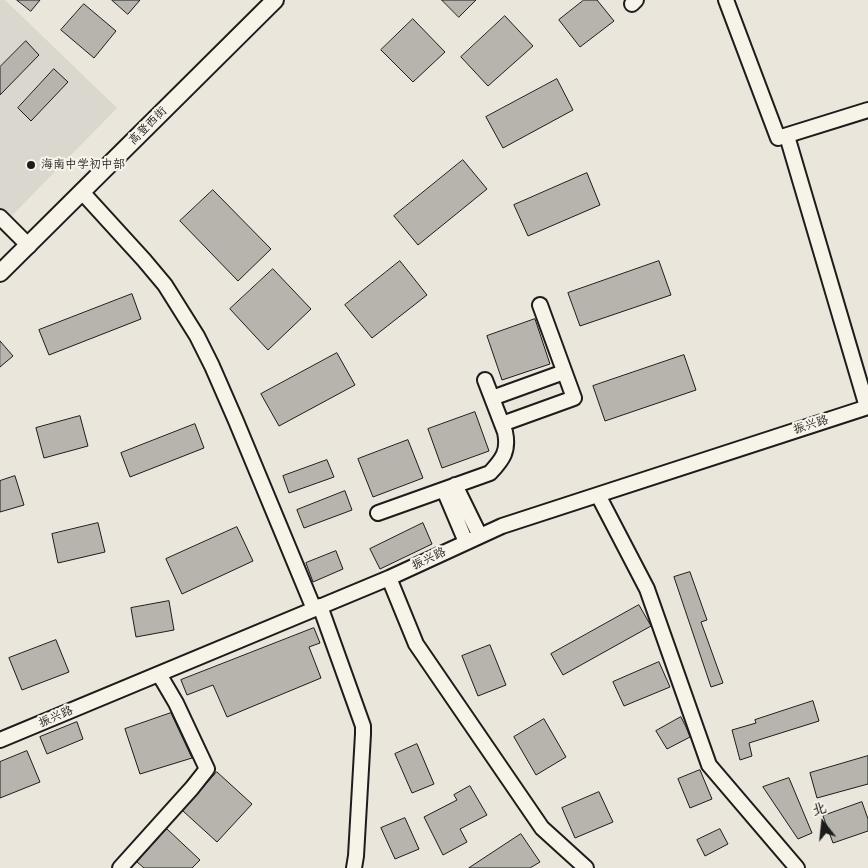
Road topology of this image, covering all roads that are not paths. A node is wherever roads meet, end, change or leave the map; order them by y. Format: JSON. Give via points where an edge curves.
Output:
{"nodes":[{"id":1,"x":259,"y":0,"type":"edge"},
{"id":2,"x":275,"y":0,"type":"edge"},
{"id":3,"x":726,"y":0,"type":"edge"},
{"id":4,"x":868,"y":110,"type":"edge"},
{"id":5,"x":786,"y":136,"type":"junction"},
{"id":6,"x":82,"y":192,"type":"junction"},
{"id":7,"x":0,"y":217,"type":"edge"},
{"id":8,"x":25,"y":242,"type":"junction"},
{"id":9,"x":0,"y":258,"type":"edge"},
{"id":10,"x":0,"y":274,"type":"edge"},
{"id":11,"x":540,"y":305,"type":"dead end"},
{"id":12,"x":564,"y":372,"type":"junction"},
{"id":13,"x":485,"y":380,"type":"dead end"},
{"id":14,"x":492,"y":398,"type":"junction"},
{"id":15,"x":867,"y":407,"type":"edge"},
{"id":16,"x":502,"y":424,"type":"junction"},
{"id":17,"x":450,"y":487,"type":"junction"},
{"id":18,"x":598,"y":495,"type":"junction"},
{"id":19,"x":378,"y":513,"type":"dead end"},
{"id":20,"x":480,"y":536,"type":"junction"},
{"id":21,"x":466,"y":542,"type":"junction"},
{"id":22,"x":389,"y":578,"type":"junction"},
{"id":23,"x":317,"y":608,"type":"junction"},
{"id":24,"x":160,"y":674,"type":"junction"},
{"id":25,"x":0,"y":740,"type":"edge"},
{"id":26,"x":120,"y":868,"type":"edge"},
{"id":27,"x":354,"y":868,"type":"edge"},
{"id":28,"x":586,"y":868,"type":"edge"},
{"id":29,"x":797,"y":868,"type":"edge"}],
"edges":[{"from":1,"to":8,"type":"main road","name":"高登西街","via":[[74,184]]},
{"from":2,"to":6,"type":"main road","name":"高登西街"},
{"from":3,"to":5,"type":"street","via":[[778,138]]},
{"from":4,"to":5,"type":"street"},
{"from":5,"to":15,"type":"street"},
{"from":6,"to":8,"type":"main road","name":"高登西街"},
{"from":6,"to":23,"type":"street","via":[[165,285],[197,336]]},
{"from":7,"to":8,"type":"street"},
{"from":8,"to":9,"type":"main road","name":"高登西街"},
{"from":8,"to":10,"type":"main road","name":"高登西街"},
{"from":11,"to":12,"type":"street"},
{"from":12,"to":14,"type":"street"},
{"from":12,"to":16,"type":"street","via":[[574,398]]},
{"from":13,"to":14,"type":"street"},
{"from":14,"to":16,"type":"street"},
{"from":15,"to":18,"type":"street","name":"振兴路"},
{"from":16,"to":17,"type":"street","via":[[506,452],[500,462],[490,473]]},
{"from":17,"to":19,"type":"street"},
{"from":17,"to":20,"type":"street"},
{"from":17,"to":21,"type":"street"},
{"from":18,"to":20,"type":"street","name":"振兴路"},
{"from":18,"to":29,"type":"street","via":[[647,589],[709,765]]},
{"from":20,"to":21,"type":"street","name":"振兴路"},
{"from":21,"to":22,"type":"street","name":"振兴路"},
{"from":22,"to":23,"type":"street","name":"振兴路"},
{"from":22,"to":28,"type":"street","via":[[416,644],[542,828]]},
{"from":23,"to":24,"type":"street","name":"振兴路"},
{"from":23,"to":27,"type":"street","via":[[362,726]]},
{"from":24,"to":25,"type":"street","name":"振兴路"},
{"from":24,"to":26,"type":"street","via":[[207,769]]}]}
